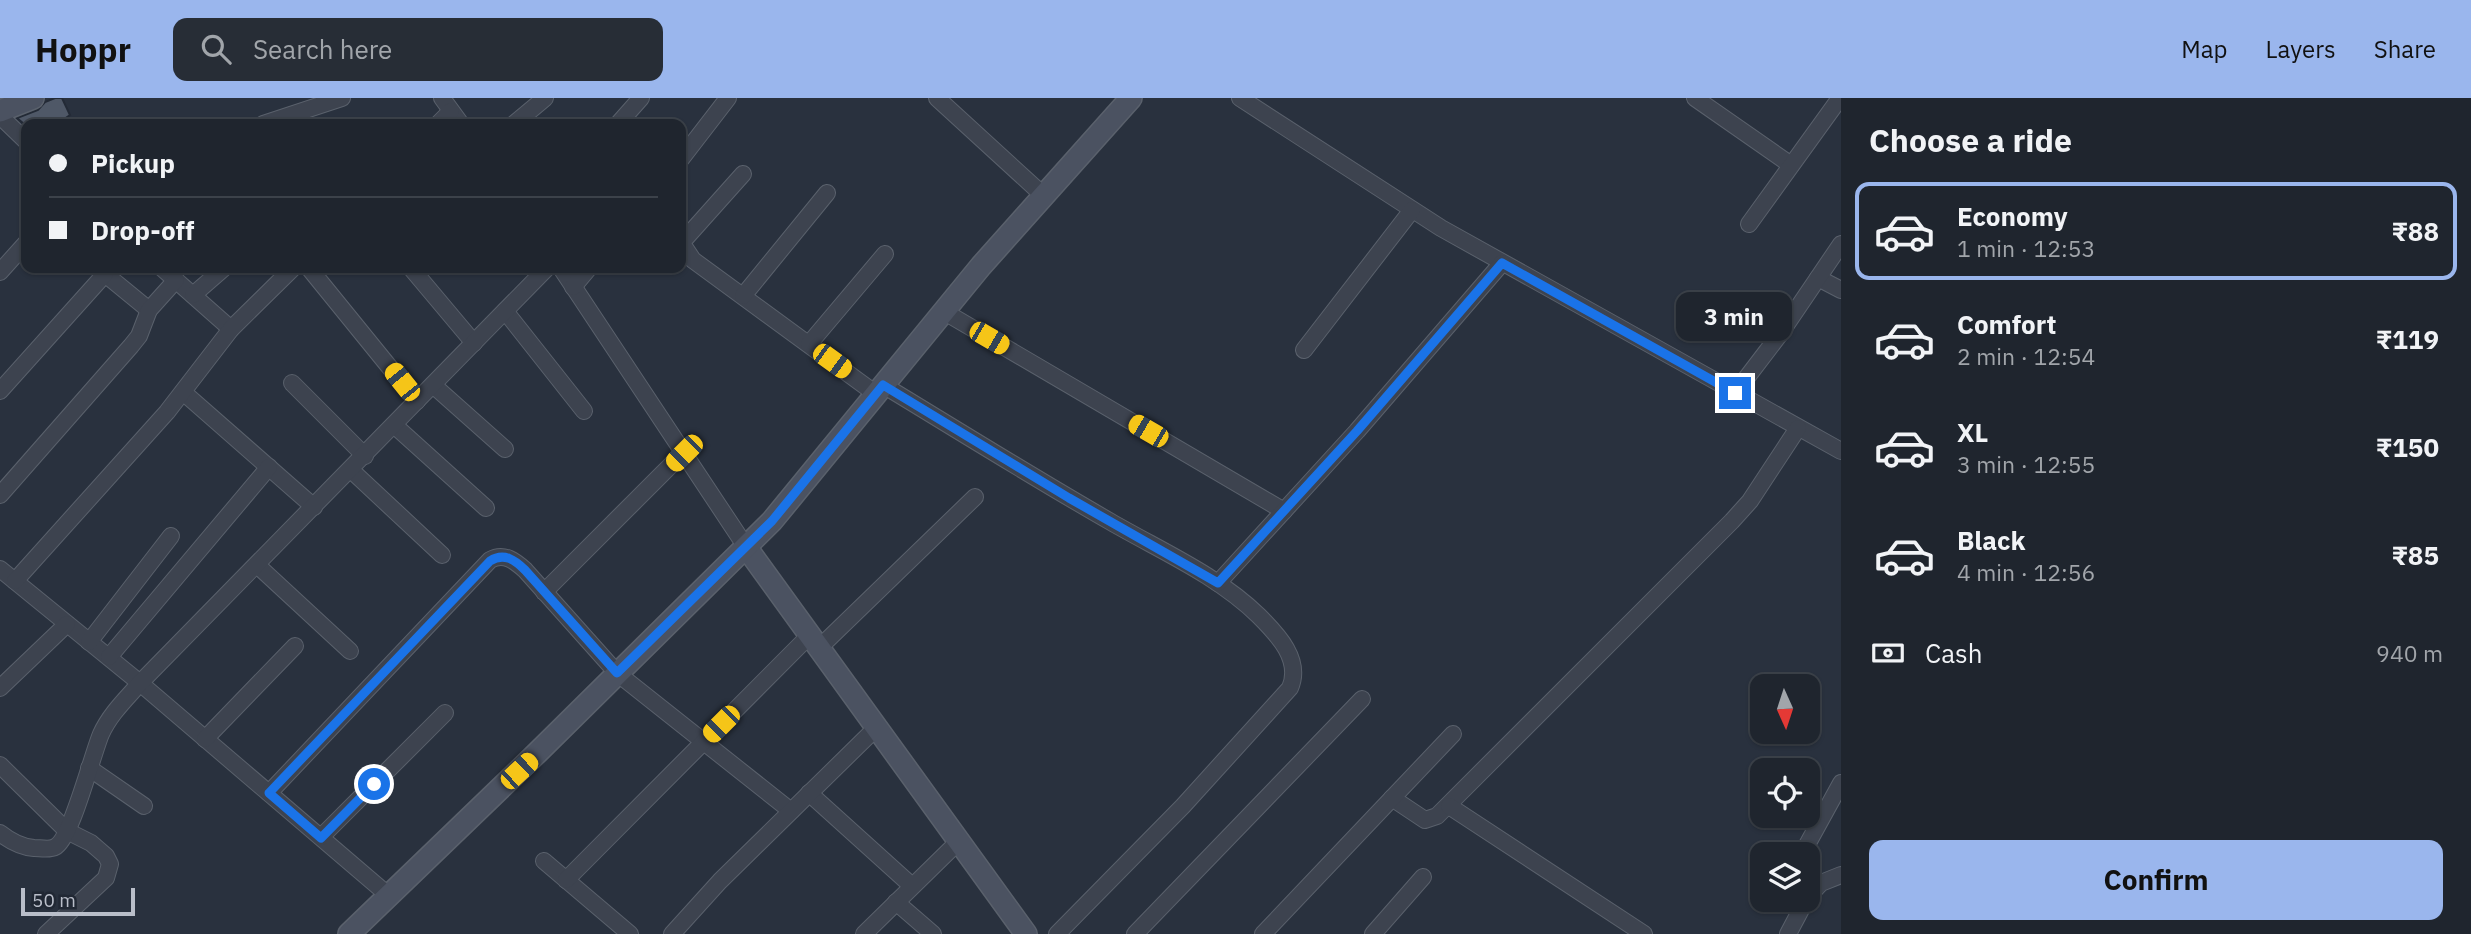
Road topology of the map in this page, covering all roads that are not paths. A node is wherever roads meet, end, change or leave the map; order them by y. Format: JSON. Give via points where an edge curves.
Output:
{"nodes":[{"id":1,"x":33,"y":98,"type":"edge"},
{"id":2,"x":342,"y":98,"type":"edge"},
{"id":3,"x":545,"y":98,"type":"edge"},
{"id":4,"x":641,"y":98,"type":"edge"},
{"id":5,"x":937,"y":98,"type":"edge"},
{"id":6,"x":1131,"y":98,"type":"edge"},
{"id":7,"x":1240,"y":98,"type":"edge"},
{"id":8,"x":1696,"y":98,"type":"edge"},
{"id":9,"x":1836,"y":100,"type":"edge"},
{"id":10,"x":718,"y":101,"type":"edge"},
{"id":11,"x":0,"y":113,"type":"edge"},
{"id":12,"x":285,"y":119,"type":"edge"},
{"id":13,"x":521,"y":119,"type":"edge"},
{"id":14,"x":622,"y":119,"type":"edge"},
{"id":15,"x":21,"y":136,"type":"edge"},
{"id":16,"x":686,"y":151,"type":"edge"},
{"id":17,"x":1791,"y":164,"type":"junction"},
{"id":18,"x":743,"y":174,"type":"dead end"},
{"id":19,"x":827,"y":193,"type":"dead end"},
{"id":20,"x":1044,"y":196,"type":"junction"},
{"id":21,"x":1412,"y":210,"type":"junction"},
{"id":22,"x":1749,"y":224,"type":"dead end"},
{"id":23,"x":686,"y":237,"type":"edge"},
{"id":24,"x":1841,"y":244,"type":"edge"},
{"id":25,"x":21,"y":249,"type":"edge"},
{"id":26,"x":686,"y":250,"type":"edge"},
{"id":27,"x":886,"y":254,"type":"dead end"},
{"id":28,"x":1502,"y":263,"type":"junction"},
{"id":29,"x":0,"y":272,"type":"edge"},
{"id":30,"x":99,"y":273,"type":"edge"},
{"id":31,"x":103,"y":273,"type":"edge"},
{"id":32,"x":167,"y":273,"type":"edge"},
{"id":33,"x":218,"y":273,"type":"edge"},
{"id":34,"x":288,"y":273,"type":"edge"},
{"id":35,"x":313,"y":273,"type":"edge"},
{"id":36,"x":415,"y":273,"type":"edge"},
{"id":37,"x":542,"y":273,"type":"edge"},
{"id":38,"x":564,"y":273,"type":"edge"},
{"id":39,"x":585,"y":273,"type":"edge"},
{"id":40,"x":1818,"y":278,"type":"junction"},
{"id":41,"x":176,"y":281,"type":"junction"},
{"id":42,"x":573,"y":286,"type":"junction"},
{"id":43,"x":1841,"y":290,"type":"edge"},
{"id":44,"x":193,"y":295,"type":"junction"},
{"id":45,"x":743,"y":296,"type":"junction"},
{"id":46,"x":149,"y":310,"type":"junction"},
{"id":47,"x":505,"y":311,"type":"junction"},
{"id":48,"x":943,"y":311,"type":"junction"},
{"id":49,"x":232,"y":329,"type":"junction"},
{"id":50,"x":474,"y":343,"type":"junction"},
{"id":51,"x":809,"y":344,"type":"junction"},
{"id":52,"x":1304,"y":350,"type":"dead end"},
{"id":53,"x":292,"y":383,"type":"dead end"},
{"id":54,"x":433,"y":385,"type":"junction"},
{"id":55,"x":880,"y":389,"type":"junction"},
{"id":56,"x":0,"y":391,"type":"edge"},
{"id":57,"x":183,"y":392,"type":"junction"},
{"id":58,"x":1735,"y":393,"type":"junction"},
{"id":59,"x":417,"y":401,"type":"junction"},
{"id":60,"x":583,"y":411,"type":"dead end"},
{"id":61,"x":394,"y":425,"type":"junction"},
{"id":62,"x":1798,"y":428,"type":"junction"},
{"id":63,"x":1839,"y":447,"type":"edge"},
{"id":64,"x":505,"y":449,"type":"dead end"},
{"id":65,"x":684,"y":453,"type":"junction"},
{"id":66,"x":365,"y":456,"type":"junction"},
{"id":67,"x":269,"y":467,"type":"junction"},
{"id":68,"x":351,"y":470,"type":"junction"},
{"id":69,"x":0,"y":495,"type":"edge"},
{"id":70,"x":975,"y":497,"type":"dead end"},
{"id":71,"x":314,"y":507,"type":"junction"},
{"id":72,"x":486,"y":508,"type":"dead end"},
{"id":73,"x":1284,"y":511,"type":"junction"},
{"id":74,"x":171,"y":536,"type":"dead end"},
{"id":75,"x":746,"y":547,"type":"junction"},
{"id":76,"x":442,"y":555,"type":"dead end"},
{"id":77,"x":257,"y":565,"type":"junction"},
{"id":78,"x":0,"y":569,"type":"edge"},
{"id":79,"x":15,"y":581,"type":"junction"},
{"id":80,"x":1218,"y":583,"type":"junction"},
{"id":81,"x":544,"y":592,"type":"junction"},
{"id":82,"x":67,"y":624,"type":"junction"},
{"id":83,"x":89,"y":642,"type":"junction"},
{"id":84,"x":814,"y":642,"type":"junction"},
{"id":85,"x":295,"y":646,"type":"dead end"},
{"id":86,"x":350,"y":651,"type":"dead end"},
{"id":87,"x":108,"y":657,"type":"junction"},
{"id":88,"x":617,"y":673,"type":"junction"},
{"id":89,"x":140,"y":683,"type":"junction"},
{"id":90,"x":0,"y":688,"type":"edge"},
{"id":91,"x":1362,"y":699,"type":"dead end"},
{"id":92,"x":445,"y":713,"type":"dead end"},
{"id":93,"x":876,"y":728,"type":"junction"},
{"id":94,"x":1453,"y":734,"type":"dead end"},
{"id":95,"x":205,"y":739,"type":"junction"},
{"id":96,"x":703,"y":742,"type":"junction"},
{"id":97,"x":0,"y":765,"type":"edge"},
{"id":98,"x":89,"y":768,"type":"junction"},
{"id":99,"x":1841,"y":783,"type":"edge"},
{"id":100,"x":269,"y":793,"type":"junction"},
{"id":101,"x":809,"y":793,"type":"junction"},
{"id":102,"x":1392,"y":798,"type":"junction"},
{"id":103,"x":144,"y":806,"type":"dead end"},
{"id":104,"x":1449,"y":806,"type":"junction"},
{"id":105,"x":791,"y":811,"type":"junction"},
{"id":106,"x":67,"y":831,"type":"junction"},
{"id":107,"x":0,"y":833,"type":"edge"},
{"id":108,"x":321,"y":838,"type":"junction"},
{"id":109,"x":959,"y":841,"type":"junction"},
{"id":110,"x":1809,"y":842,"type":"edge"},
{"id":111,"x":544,"y":861,"type":"dead end"},
{"id":112,"x":1841,"y":875,"type":"edge"},
{"id":113,"x":1423,"y":877,"type":"dead end"},
{"id":114,"x":1820,"y":878,"type":"edge"},
{"id":115,"x":566,"y":880,"type":"junction"},
{"id":116,"x":912,"y":886,"type":"junction"},
{"id":117,"x":388,"y":895,"type":"junction"},
{"id":118,"x":896,"y":902,"type":"junction"},
{"id":119,"x":1800,"y":912,"type":"edge"},
{"id":120,"x":46,"y":934,"type":"edge"},
{"id":121,"x":349,"y":934,"type":"edge"},
{"id":122,"x":631,"y":934,"type":"edge"},
{"id":123,"x":672,"y":934,"type":"edge"},
{"id":124,"x":864,"y":934,"type":"edge"},
{"id":125,"x":933,"y":934,"type":"edge"},
{"id":126,"x":1026,"y":934,"type":"edge"},
{"id":127,"x":1057,"y":934,"type":"edge"},
{"id":128,"x":1135,"y":934,"type":"edge"},
{"id":129,"x":1263,"y":934,"type":"edge"},
{"id":130,"x":1373,"y":934,"type":"edge"},
{"id":131,"x":1644,"y":934,"type":"edge"},
{"id":132,"x":1788,"y":934,"type":"edge"}],
"edges":[{"from":1,"to":11,"type":"street"},
{"from":2,"to":12,"type":"street"},
{"from":3,"to":13,"type":"street"},
{"from":4,"to":14,"type":"street"},
{"from":5,"to":20,"type":"street"},
{"from":6,"to":20,"type":"street"},
{"from":7,"to":21,"type":"street"},
{"from":8,"to":17,"type":"street"},
{"from":9,"to":17,"type":"street"},
{"from":10,"to":16,"type":"street"},
{"from":11,"to":15,"type":"street"},
{"from":17,"to":22,"type":"street"},
{"from":18,"to":23,"type":"street"},
{"from":19,"to":45,"type":"street"},
{"from":20,"to":48,"type":"street"},
{"from":21,"to":28,"type":"street"},
{"from":21,"to":52,"type":"street"},
{"from":24,"to":40,"type":"street"},
{"from":25,"to":29,"type":"street"},
{"from":26,"to":45,"type":"street","via":[[693,260]]},
{"from":27,"to":51,"type":"street"},
{"from":28,"to":58,"type":"street"},
{"from":28,"to":73,"type":"street"},
{"from":30,"to":56,"type":"street"},
{"from":31,"to":46,"type":"street"},
{"from":32,"to":41,"type":"street"},
{"from":33,"to":44,"type":"street"},
{"from":34,"to":49,"type":"street"},
{"from":35,"to":59,"type":"street"},
{"from":36,"to":50,"type":"street"},
{"from":37,"to":47,"type":"street"},
{"from":38,"to":42,"type":"street"},
{"from":39,"to":42,"type":"street"},
{"from":40,"to":43,"type":"street"},
{"from":40,"to":58,"type":"street"},
{"from":41,"to":44,"type":"street"},
{"from":41,"to":46,"type":"street"},
{"from":42,"to":65,"type":"street"},
{"from":44,"to":49,"type":"street"},
{"from":45,"to":51,"type":"street"},
{"from":46,"to":69,"type":"street","via":[[131,346]]},
{"from":47,"to":50,"type":"street"},
{"from":47,"to":60,"type":"street"},
{"from":48,"to":55,"type":"street"},
{"from":48,"to":73,"type":"street"},
{"from":49,"to":57,"type":"street"},
{"from":50,"to":54,"type":"street"},
{"from":51,"to":55,"type":"street"},
{"from":53,"to":66,"type":"street"},
{"from":54,"to":59,"type":"street"},
{"from":54,"to":64,"type":"street"},
{"from":55,"to":75,"type":"street"},
{"from":55,"to":80,"type":"street"},
{"from":57,"to":67,"type":"street"},
{"from":57,"to":79,"type":"street"},
{"from":58,"to":62,"type":"street"},
{"from":59,"to":61,"type":"street"},
{"from":61,"to":66,"type":"street"},
{"from":61,"to":72,"type":"street"},
{"from":62,"to":63,"type":"street"},
{"from":62,"to":104,"type":"street","via":[[1732,521]]},
{"from":65,"to":75,"type":"street"},
{"from":65,"to":81,"type":"street"},
{"from":66,"to":68,"type":"street"},
{"from":67,"to":71,"type":"street"},
{"from":67,"to":87,"type":"street"},
{"from":68,"to":71,"type":"street"},
{"from":68,"to":76,"type":"street"},
{"from":70,"to":84,"type":"street"},
{"from":71,"to":77,"type":"street"},
{"from":73,"to":80,"type":"street"},
{"from":74,"to":83,"type":"street"},
{"from":75,"to":84,"type":"street"},
{"from":75,"to":88,"type":"street"},
{"from":77,"to":86,"type":"street"},
{"from":77,"to":89,"type":"street"},
{"from":78,"to":79,"type":"street"},
{"from":79,"to":82,"type":"street"},
{"from":80,"to":127,"type":"street","via":[[1259,616],[1289,653],[1295,667],[1290,688]]},
{"from":81,"to":88,"type":"street"},
{"from":81,"to":100,"type":"street","via":[[510,559],[490,561]]},
{"from":82,"to":83,"type":"street"},
{"from":82,"to":90,"type":"street"},
{"from":83,"to":87,"type":"street"},
{"from":84,"to":93,"type":"street"},
{"from":84,"to":96,"type":"street"},
{"from":85,"to":95,"type":"street"},
{"from":87,"to":89,"type":"street"},
{"from":88,"to":96,"type":"street"},
{"from":88,"to":117,"type":"street"},
{"from":89,"to":95,"type":"street"},
{"from":89,"to":98,"type":"street","via":[[103,730]]},
{"from":91,"to":128,"type":"street"},
{"from":92,"to":108,"type":"street"},
{"from":93,"to":101,"type":"street"},
{"from":93,"to":109,"type":"street"},
{"from":94,"to":102,"type":"street"},
{"from":95,"to":100,"type":"street"},
{"from":96,"to":105,"type":"street"},
{"from":96,"to":115,"type":"street"},
{"from":97,"to":106,"type":"street"},
{"from":98,"to":103,"type":"street"},
{"from":98,"to":106,"type":"street"},
{"from":99,"to":110,"type":"street"},
{"from":100,"to":108,"type":"street"},
{"from":101,"to":105,"type":"street"},
{"from":101,"to":116,"type":"street"},
{"from":102,"to":104,"type":"street","via":[[1425,820]]},
{"from":102,"to":129,"type":"street"},
{"from":104,"to":131,"type":"street"},
{"from":105,"to":123,"type":"street"},
{"from":106,"to":107,"type":"street","via":[[61,842],[50,848],[16,844]]},
{"from":106,"to":120,"type":"street","via":[[91,842],[106,856],[109,871]]},
{"from":108,"to":117,"type":"street"},
{"from":109,"to":116,"type":"street"},
{"from":109,"to":126,"type":"street"},
{"from":111,"to":115,"type":"street"},
{"from":112,"to":114,"type":"street"},
{"from":113,"to":130,"type":"street"},
{"from":115,"to":122,"type":"street"},
{"from":116,"to":118,"type":"street"},
{"from":117,"to":121,"type":"street"},
{"from":118,"to":124,"type":"street"},
{"from":118,"to":125,"type":"street"},
{"from":119,"to":132,"type":"street"}]}
